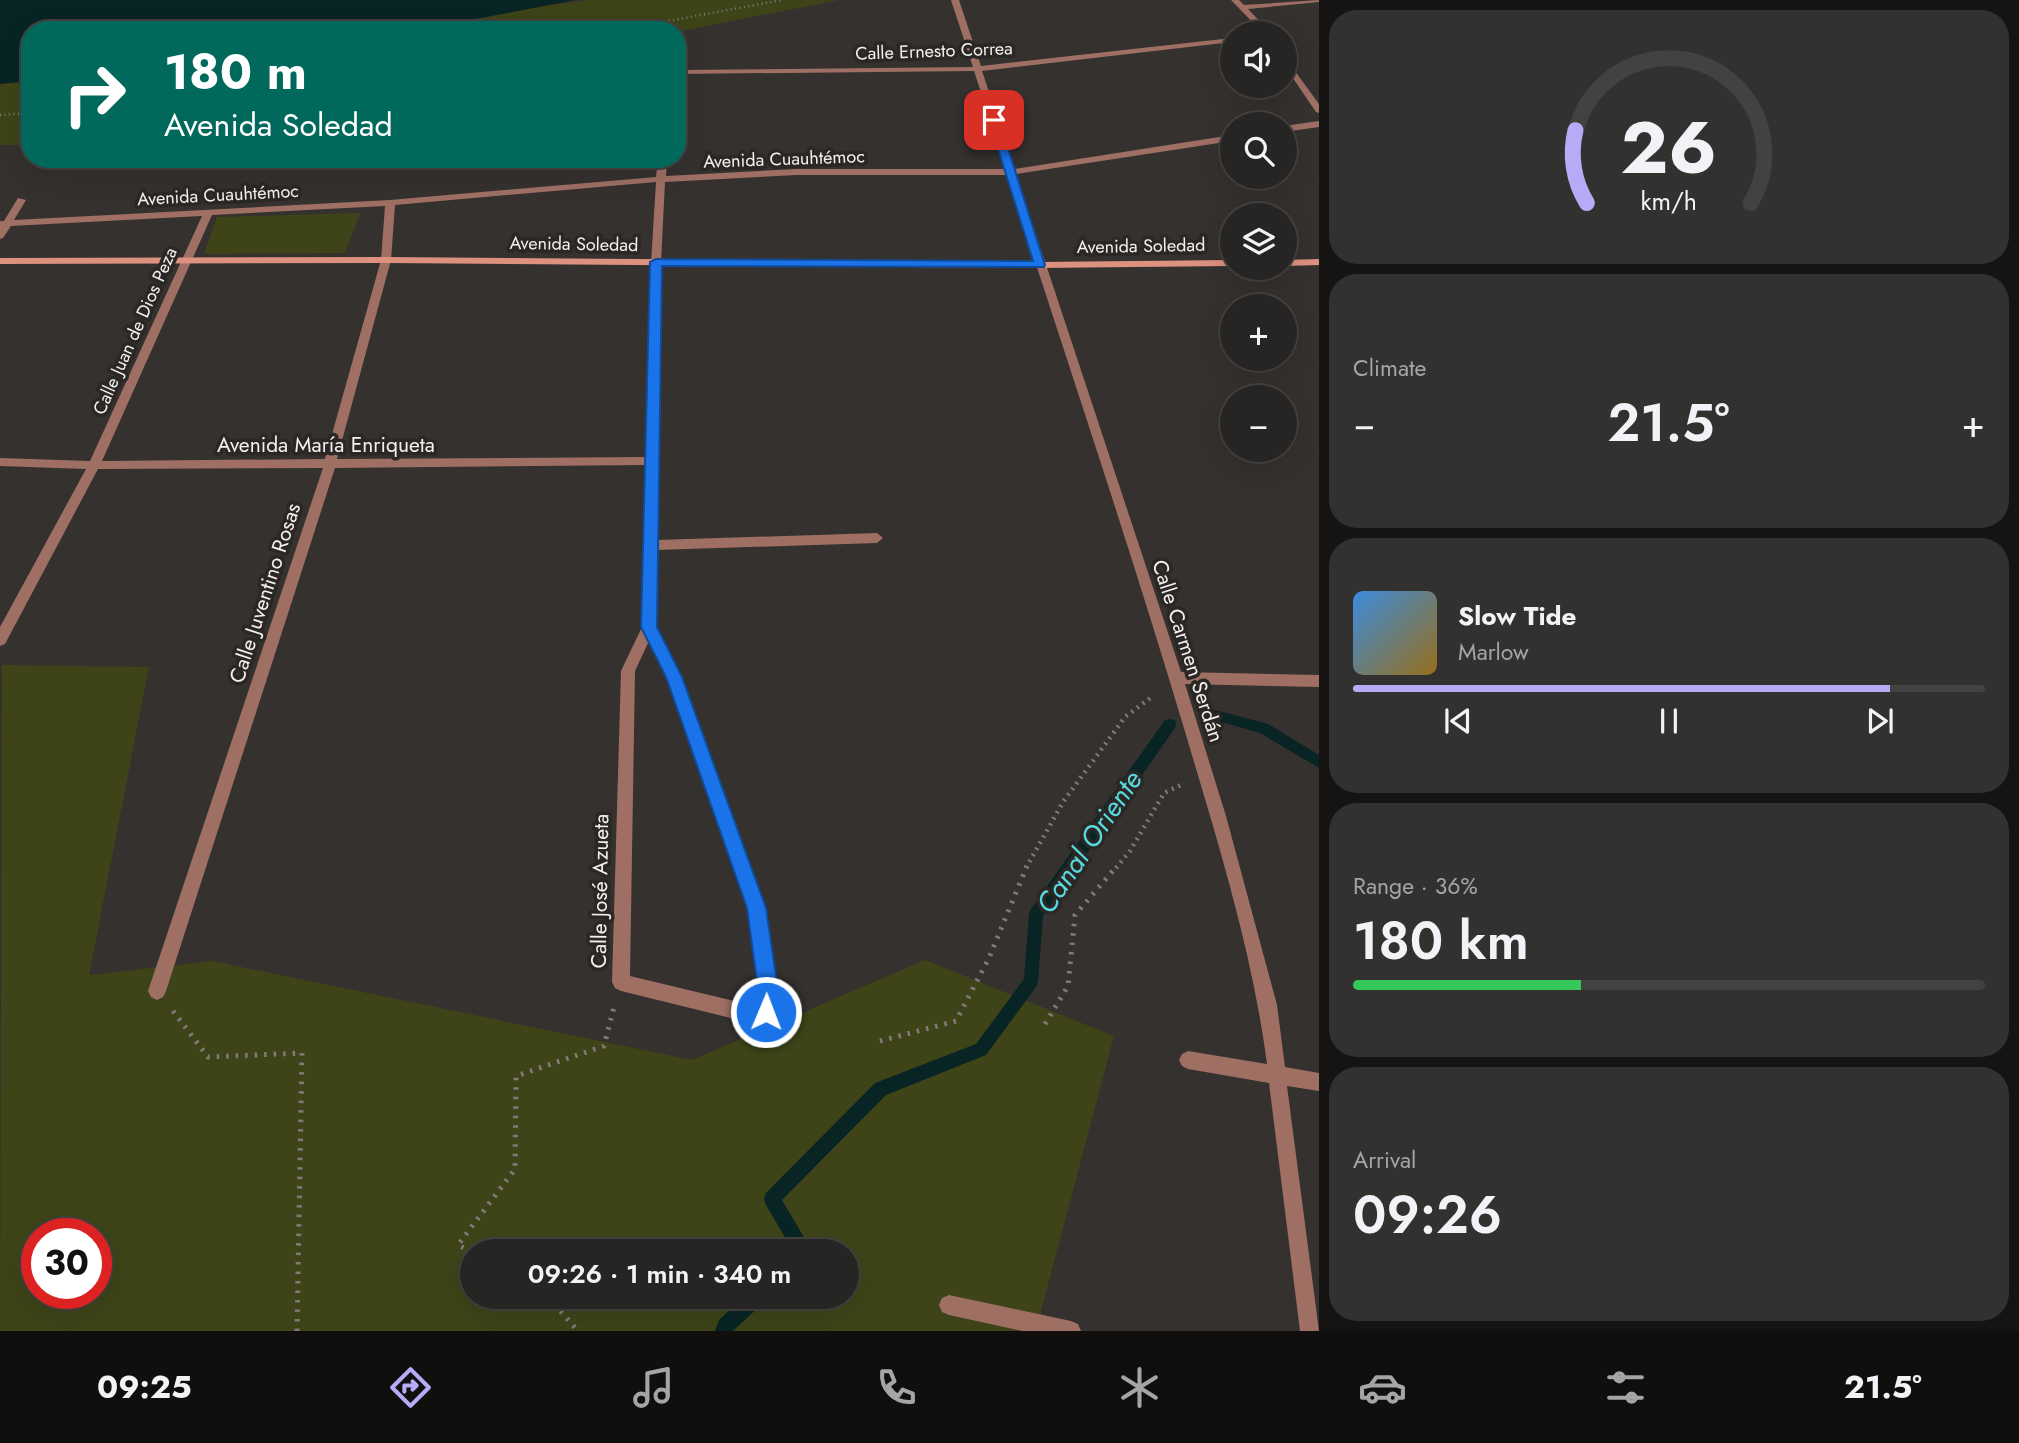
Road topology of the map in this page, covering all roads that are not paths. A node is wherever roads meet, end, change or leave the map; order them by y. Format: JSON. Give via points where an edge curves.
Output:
{"nodes":[{"id":1,"x":955,"y":0,"type":"edge"},
{"id":2,"x":1235,"y":0,"type":"edge"},
{"id":3,"x":1319,"y":0,"type":"edge"},
{"id":4,"x":1244,"y":7,"type":"junction"},
{"id":5,"x":1256,"y":21,"type":"edge"},
{"id":6,"x":1220,"y":41,"type":"edge"},
{"id":7,"x":976,"y":69,"type":"junction"},
{"id":8,"x":686,"y":72,"type":"edge"},
{"id":9,"x":1297,"y":77,"type":"edge"},
{"id":10,"x":1319,"y":110,"type":"edge"},
{"id":11,"x":1319,"y":124,"type":"edge"},
{"id":12,"x":1297,"y":127,"type":"edge"},
{"id":13,"x":1220,"y":140,"type":"edge"},
{"id":14,"x":661,"y":168,"type":"edge"},
{"id":15,"x":1012,"y":172,"type":"junction"},
{"id":16,"x":660,"y":179,"type":"junction"},
{"id":17,"x":21,"y":200,"type":"dead end"},
{"id":18,"x":390,"y":203,"type":"junction"},
{"id":19,"x":209,"y":212,"type":"junction"},
{"id":20,"x":5,"y":223,"type":"edge"},
{"id":21,"x":0,"y":236,"type":"edge"},
{"id":22,"x":386,"y":260,"type":"junction"},
{"id":23,"x":0,"y":261,"type":"edge"},
{"id":24,"x":185,"y":261,"type":"junction"},
{"id":25,"x":656,"y":262,"type":"junction"},
{"id":26,"x":1319,"y":262,"type":"edge"},
{"id":27,"x":1220,"y":263,"type":"edge"},
{"id":28,"x":1297,"y":263,"type":"edge"},
{"id":29,"x":1040,"y":265,"type":"junction"},
{"id":30,"x":653,"y":461,"type":"junction"},
{"id":31,"x":0,"y":462,"type":"edge"},
{"id":32,"x":330,"y":464,"type":"junction"},
{"id":33,"x":94,"y":465,"type":"junction"},
{"id":34,"x":877,"y":538,"type":"dead end"},
{"id":35,"x":651,"y":545,"type":"junction"},
{"id":36,"x":649,"y":627,"type":"junction"},
{"id":37,"x":0,"y":640,"type":"edge"},
{"id":38,"x":1176,"y":678,"type":"junction"},
{"id":39,"x":1319,"y":681,"type":"edge"},
{"id":40,"x":157,"y":991,"type":"road end"},
{"id":41,"x":1188,"y":1060,"type":"dead end"},
{"id":42,"x":1277,"y":1075,"type":"junction"},
{"id":43,"x":1319,"y":1082,"type":"edge"},
{"id":44,"x":949,"y":1305,"type":"dead end"},
{"id":45,"x":1071,"y":1331,"type":"edge"},
{"id":46,"x":1310,"y":1331,"type":"edge"}],
"edges":[{"from":1,"to":7,"type":"street","name":"Calle Carmen Serdán"},
{"from":2,"to":4,"type":"street"},
{"from":3,"to":4,"type":"street"},
{"from":4,"to":5,"type":"street"},
{"from":6,"to":7,"type":"street","name":"Calle Ernesto Correa"},
{"from":7,"to":8,"type":"street","name":"Calle Ernesto Correa"},
{"from":7,"to":15,"type":"street","name":"Calle Carmen Serdán"},
{"from":9,"to":10,"type":"street"},
{"from":11,"to":12,"type":"street"},
{"from":13,"to":15,"type":"street","name":"Avenida Cuauhtémoc"},
{"from":14,"to":16,"type":"street","name":"Calle José Azueta"},
{"from":15,"to":16,"type":"street","name":"Avenida Cuauhtémoc","via":[[797,172]]},
{"from":15,"to":29,"type":"street","name":"Calle Carmen Serdán"},
{"from":16,"to":18,"type":"street","name":"Avenida Cuauhtémoc"},
{"from":16,"to":25,"type":"street","name":"Calle José Azueta"},
{"from":17,"to":20,"type":"street"},
{"from":18,"to":19,"type":"street","name":"Avenida Cuauhtémoc"},
{"from":18,"to":22,"type":"street","name":"Calle Juventino Rosas"},
{"from":19,"to":20,"type":"street","name":"Avenida Cuauhtémoc"},
{"from":19,"to":24,"type":"street","name":"Calle Juan de Dios Peza"},
{"from":20,"to":21,"type":"street"},
{"from":22,"to":24,"type":"main road","name":"Avenida Soledad"},
{"from":22,"to":25,"type":"main road","name":"Avenida Soledad"},
{"from":22,"to":32,"type":"street","name":"Calle Juventino Rosas"},
{"from":23,"to":24,"type":"main road","name":"Avenida Soledad"},
{"from":24,"to":33,"type":"street","name":"Calle Juan de Dios Peza"},
{"from":25,"to":29,"type":"main road","name":"Avenida Soledad"},
{"from":25,"to":30,"type":"street","name":"Calle José Azueta"},
{"from":26,"to":28,"type":"main road"},
{"from":27,"to":29,"type":"main road","name":"Avenida Soledad"},
{"from":29,"to":38,"type":"street","name":"Calle Carmen Serdán"},
{"from":30,"to":32,"type":"street","name":"Avenida María Enriqueta"},
{"from":30,"to":35,"type":"street","name":"Calle José Azueta"},
{"from":31,"to":33,"type":"street","name":"Avenida María Enriqueta"},
{"from":32,"to":33,"type":"street","name":"Avenida María Enriqueta"},
{"from":32,"to":40,"type":"street","name":"Calle Juventino Rosas"},
{"from":33,"to":37,"type":"street","name":"Calle Juan de Dios Peza"},
{"from":34,"to":35,"type":"street"},
{"from":35,"to":36,"type":"street","name":"Calle José Azueta"},
{"from":36,"to":36,"type":"street","name":"Calle José Azueta","via":[[674,677],[756,908],[769,996],[766,1012],[751,1014],[621,982],[628,671]]},
{"from":38,"to":39,"type":"street"},
{"from":38,"to":42,"type":"street","name":"Calle Carmen Serdán","via":[[1268,1005]]},
{"from":41,"to":42,"type":"street"},
{"from":42,"to":43,"type":"street"},
{"from":42,"to":46,"type":"street","name":"Calle Carmen Serdán"},
{"from":44,"to":45,"type":"street"}]}
